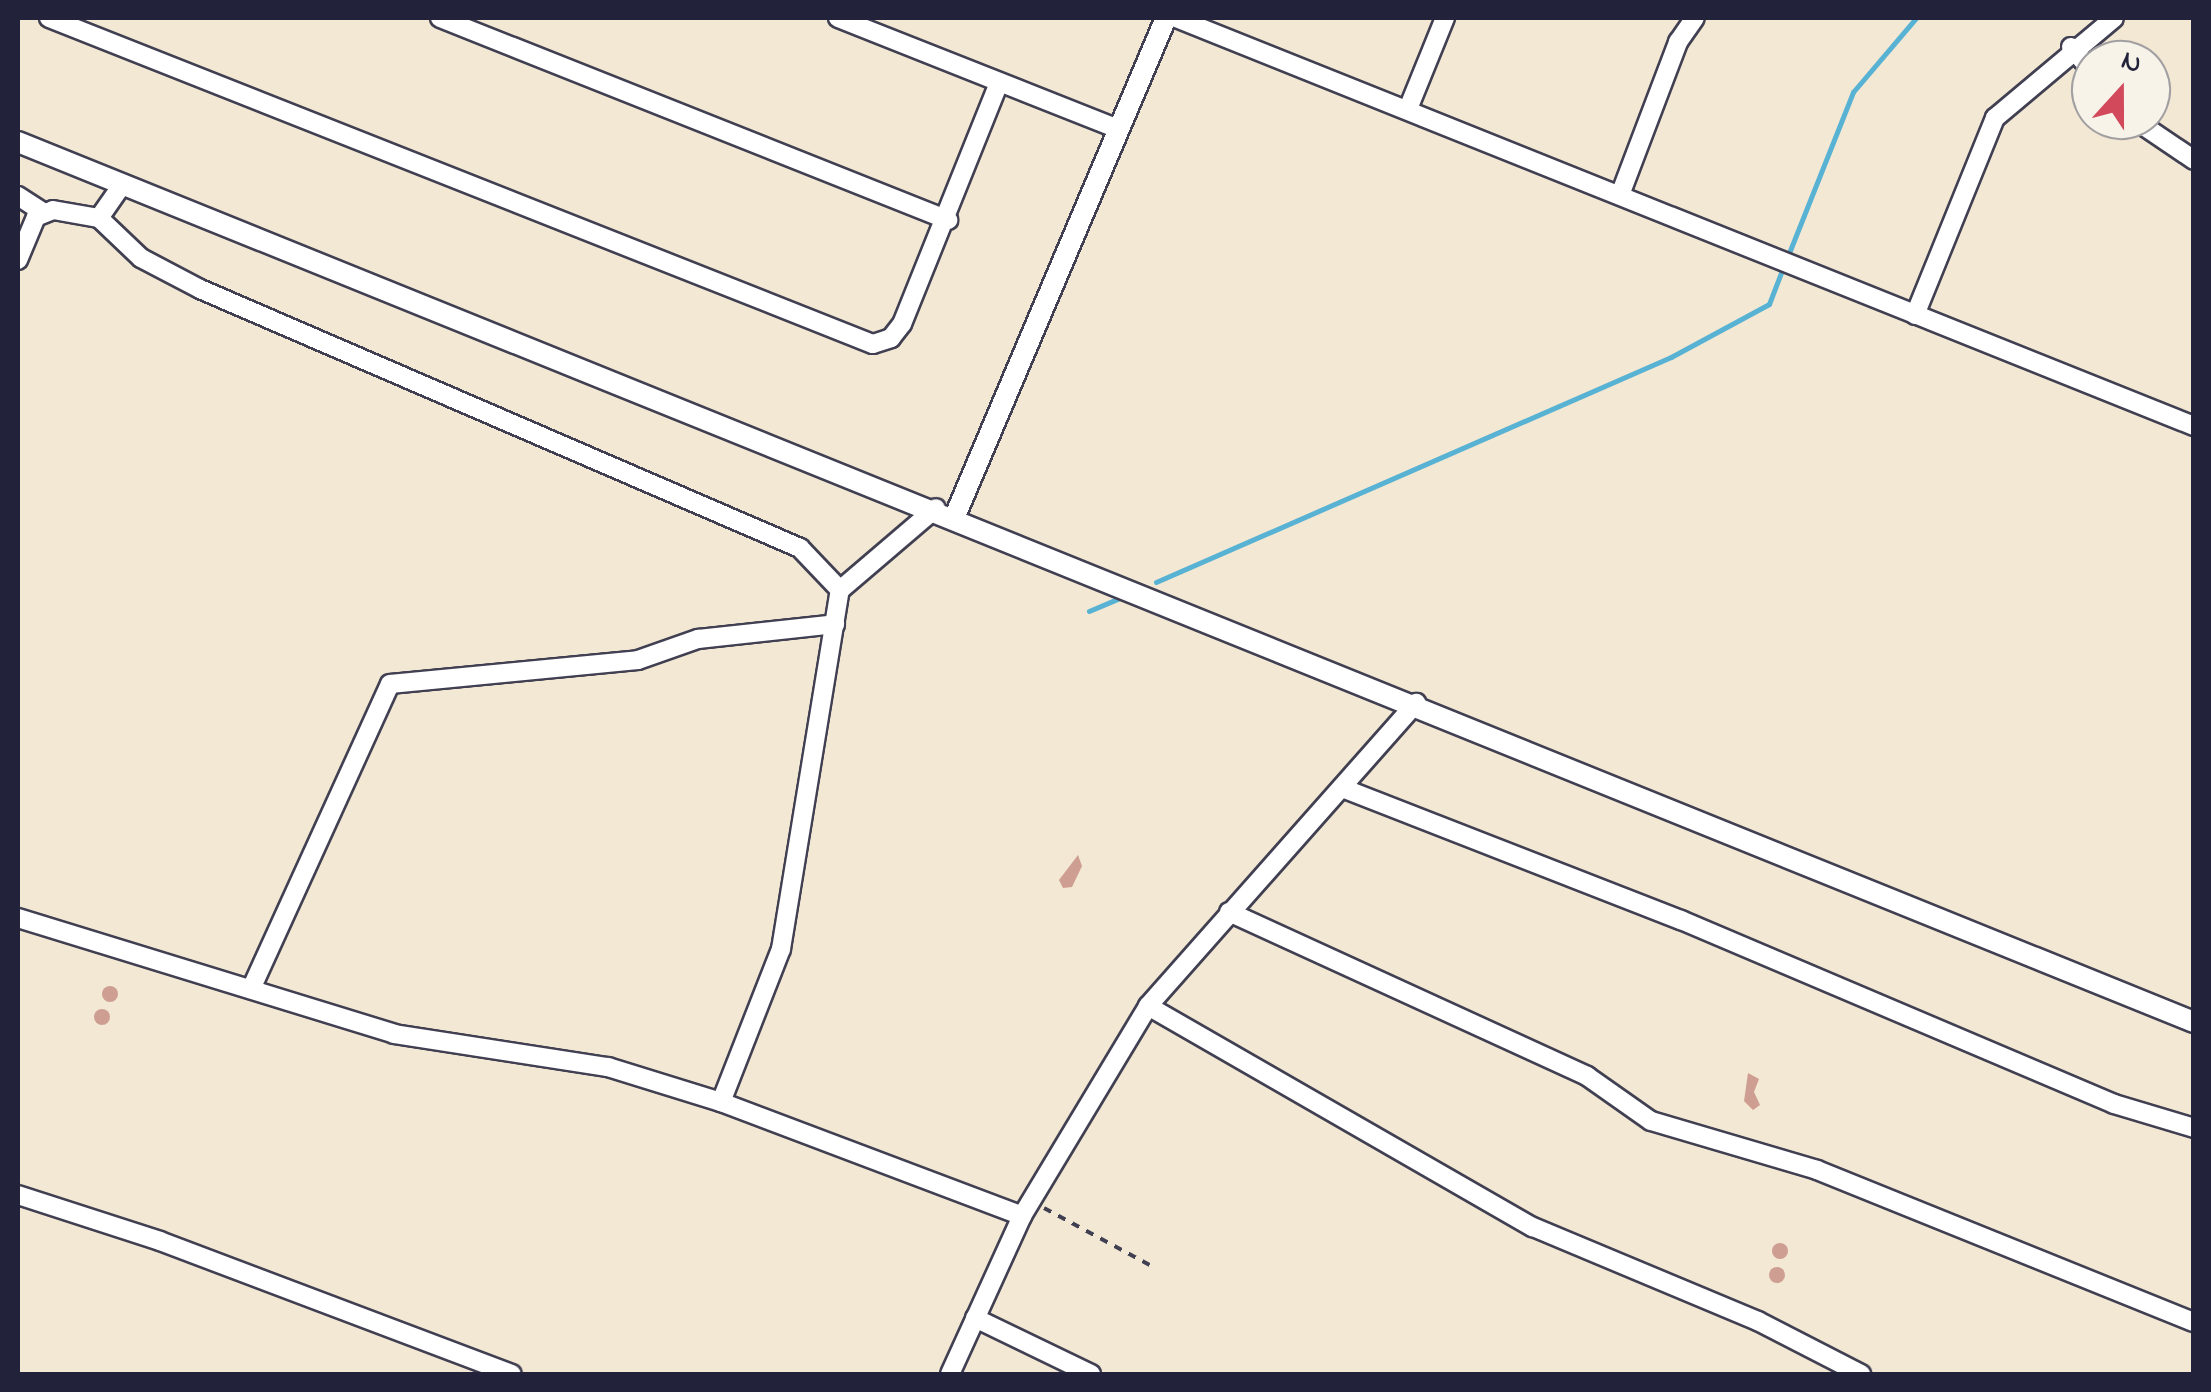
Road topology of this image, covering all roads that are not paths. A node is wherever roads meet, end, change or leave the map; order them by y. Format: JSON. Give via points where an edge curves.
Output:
{"nodes":[{"id":1,"x":440,"y":18,"type":"edge"},
{"id":2,"x":838,"y":18,"type":"edge"},
{"id":3,"x":1166,"y":18,"type":"edge"},
{"id":4,"x":1176,"y":18,"type":"edge"},
{"id":5,"x":1445,"y":18,"type":"edge"},
{"id":6,"x":1695,"y":18,"type":"edge"},
{"id":7,"x":2114,"y":18,"type":"edge"},
{"id":8,"x":62,"y":20,"type":"edge"},
{"id":9,"x":2081,"y":40,"type":"edge"},
{"id":10,"x":2071,"y":47,"type":"edge"},
{"id":11,"x":998,"y":83,"type":"junction"},
{"id":12,"x":1408,"y":109,"type":"junction"},
{"id":13,"x":1116,"y":128,"type":"junction"},
{"id":14,"x":2164,"y":140,"type":"edge"},
{"id":15,"x":18,"y":142,"type":"edge"},
{"id":16,"x":2194,"y":160,"type":"edge"},
{"id":17,"x":122,"y":185,"type":"junction"},
{"id":18,"x":1620,"y":195,"type":"junction"},
{"id":19,"x":18,"y":196,"type":"edge"},
{"id":20,"x":43,"y":212,"type":"junction"},
{"id":21,"x":99,"y":218,"type":"junction"},
{"id":22,"x":948,"y":220,"type":"junction"},
{"id":23,"x":18,"y":260,"type":"edge"},
{"id":24,"x":1915,"y":315,"type":"junction"},
{"id":25,"x":2194,"y":426,"type":"edge"},
{"id":26,"x":945,"y":512,"type":"junction"},
{"id":27,"x":840,"y":590,"type":"junction"},
{"id":28,"x":835,"y":624,"type":"junction"},
{"id":29,"x":1416,"y":702,"type":"junction"},
{"id":30,"x":1342,"y":788,"type":"junction"},
{"id":31,"x":1229,"y":912,"type":"junction"},
{"id":32,"x":18,"y":918,"type":"edge"},
{"id":33,"x":251,"y":988,"type":"junction"},
{"id":34,"x":1148,"y":1006,"type":"junction"},
{"id":35,"x":2194,"y":1022,"type":"edge"},
{"id":36,"x":721,"y":1102,"type":"junction"},
{"id":37,"x":2194,"y":1128,"type":"edge"},
{"id":38,"x":18,"y":1195,"type":"edge"},
{"id":39,"x":1027,"y":1208,"type":"junction"},
{"id":40,"x":975,"y":1318,"type":"junction"},
{"id":41,"x":2194,"y":1322,"type":"edge"},
{"id":42,"x":512,"y":1374,"type":"edge"},
{"id":43,"x":950,"y":1374,"type":"edge"},
{"id":44,"x":1092,"y":1374,"type":"edge"},
{"id":45,"x":1860,"y":1374,"type":"edge"}],
"edges":[{"from":1,"to":22,"type":"street"},
{"from":2,"to":11,"type":"street"},
{"from":3,"to":13,"type":"street"},
{"from":4,"to":12,"type":"street"},
{"from":5,"to":12,"type":"street"},
{"from":6,"to":18,"type":"street","via":[[1678,42]]},
{"from":7,"to":9,"type":"street"},
{"from":8,"to":22,"type":"street","via":[[874,344],[899,329]]},
{"from":10,"to":24,"type":"street","via":[[1996,118]]},
{"from":11,"to":13,"type":"street"},
{"from":11,"to":22,"type":"street"},
{"from":12,"to":18,"type":"street"},
{"from":13,"to":26,"type":"street"},
{"from":14,"to":16,"type":"street"},
{"from":15,"to":17,"type":"street"},
{"from":17,"to":21,"type":"street"},
{"from":17,"to":26,"type":"street"},
{"from":18,"to":24,"type":"street"},
{"from":19,"to":20,"type":"street"},
{"from":20,"to":21,"type":"street"},
{"from":20,"to":23,"type":"street"},
{"from":21,"to":27,"type":"street","via":[[141,258],[200,290],[800,548]]},
{"from":24,"to":25,"type":"street"},
{"from":26,"to":27,"type":"street"},
{"from":26,"to":29,"type":"street"},
{"from":27,"to":28,"type":"street"},
{"from":28,"to":33,"type":"street","via":[[698,639],[638,660],[390,684]]},
{"from":28,"to":36,"type":"street","via":[[781,950]]},
{"from":29,"to":30,"type":"street"},
{"from":29,"to":35,"type":"street"},
{"from":30,"to":31,"type":"street"},
{"from":30,"to":37,"type":"street","via":[[1681,920],[2114,1104]]},
{"from":31,"to":34,"type":"street"},
{"from":31,"to":41,"type":"street","via":[[1587,1076],[1651,1122],[1817,1170]]},
{"from":32,"to":33,"type":"street"},
{"from":33,"to":36,"type":"street","via":[[394,1034],[558,1055]]},
{"from":34,"to":39,"type":"street"},
{"from":34,"to":45,"type":"street","via":[[1533,1227],[1758,1321]]},
{"from":36,"to":39,"type":"street"},
{"from":38,"to":42,"type":"street","via":[[160,1241]]},
{"from":39,"to":40,"type":"street"},
{"from":40,"to":43,"type":"street"},
{"from":40,"to":44,"type":"street"}]}
